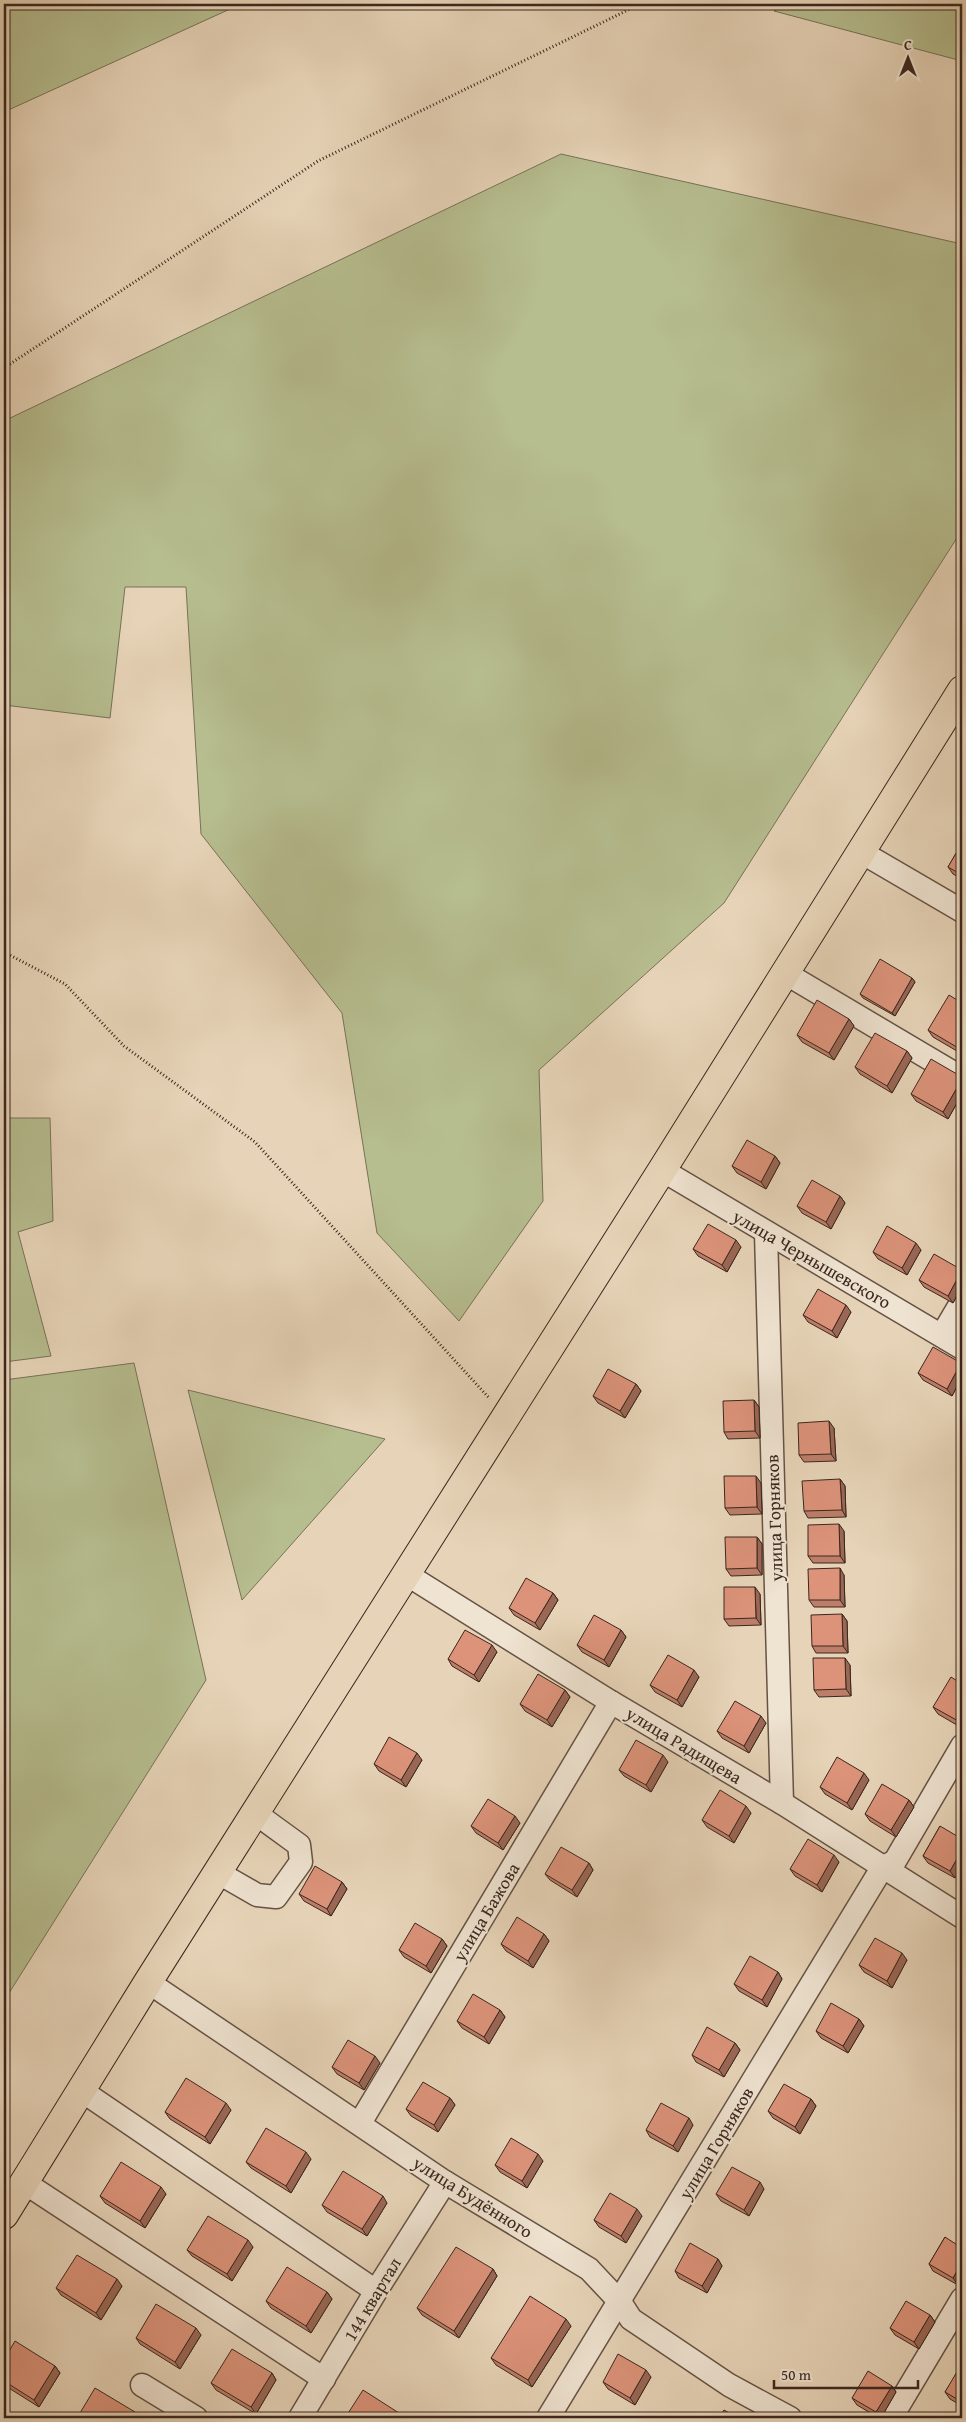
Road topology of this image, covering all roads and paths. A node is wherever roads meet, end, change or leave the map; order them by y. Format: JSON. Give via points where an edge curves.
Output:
{"nodes":[{"id":1,"x":635,"y":4,"type":"edge"},
{"id":2,"x":4,"y":368,"type":"edge"},
{"id":3,"x":962,"y":690,"type":"edge"},
{"id":4,"x":861,"y":852,"type":"junction"},
{"id":5,"x":962,"y":912,"type":"edge"},
{"id":6,"x":4,"y":952,"type":"edge"},
{"id":7,"x":786,"y":973,"type":"junction"},
{"id":8,"x":962,"y":1078,"type":"edge"},
{"id":9,"x":662,"y":1170,"type":"junction"},
{"id":10,"x":766,"y":1233,"type":"junction"},
{"id":11,"x":962,"y":1301,"type":"edge"},
{"id":12,"x":942,"y":1335,"type":"junction"},
{"id":13,"x":962,"y":1348,"type":"edge"},
{"id":14,"x":506,"y":1416,"type":"junction"},
{"id":15,"x":406,"y":1574,"type":"junction"},
{"id":16,"x":611,"y":1702,"type":"junction"},
{"id":17,"x":962,"y":1746,"type":"edge"},
{"id":18,"x":782,"y":1803,"type":"junction"},
{"id":19,"x":255,"y":1813,"type":"junction"},
{"id":20,"x":882,"y":1868,"type":"junction"},
{"id":21,"x":217,"y":1872,"type":"junction"},
{"id":22,"x":962,"y":1917,"type":"edge"},
{"id":23,"x":148,"y":1982,"type":"junction"},
{"id":24,"x":82,"y":2091,"type":"junction"},
{"id":25,"x":360,"y":2123,"type":"junction"},
{"id":26,"x":445,"y":2182,"type":"junction"},
{"id":27,"x":25,"y":2183,"type":"junction"},
{"id":28,"x":4,"y":2215,"type":"edge"},
{"id":29,"x":376,"y":2291,"type":"junction"},
{"id":30,"x":962,"y":2299,"type":"edge"},
{"id":31,"x":620,"y":2302,"type":"junction"},
{"id":32,"x":324,"y":2379,"type":"junction"},
{"id":33,"x":142,"y":2385,"type":"dead end"},
{"id":34,"x":196,"y":2418,"type":"edge"},
{"id":35,"x":300,"y":2418,"type":"edge"},
{"id":36,"x":548,"y":2418,"type":"edge"},
{"id":37,"x":790,"y":2418,"type":"edge"},
{"id":38,"x":891,"y":2418,"type":"edge"}],
"edges":[{"from":1,"to":2,"type":"path","via":[[318,161]]},
{"from":3,"to":4,"type":"highway"},
{"from":4,"to":5,"type":"street"},
{"from":4,"to":7,"type":"highway"},
{"from":6,"to":14,"type":"path","via":[[65,984],[124,1046],[255,1142]]},
{"from":7,"to":8,"type":"street"},
{"from":7,"to":9,"type":"highway"},
{"from":9,"to":10,"type":"street","name":"улица Чернышевского"},
{"from":9,"to":14,"type":"highway"},
{"from":10,"to":12,"type":"street","name":"улица Чернышевского"},
{"from":10,"to":18,"type":"street","name":"улица Горняков"},
{"from":11,"to":12,"type":"street"},
{"from":12,"to":13,"type":"street","name":"улица Чернышевского"},
{"from":14,"to":15,"type":"highway"},
{"from":15,"to":16,"type":"street","name":"улица Радищева"},
{"from":15,"to":19,"type":"highway"},
{"from":16,"to":18,"type":"street","name":"улица Радищева"},
{"from":16,"to":25,"type":"street","name":"улица Бажова"},
{"from":17,"to":20,"type":"street","name":"улица Горняков","via":[[895,1861]]},
{"from":18,"to":20,"type":"street","name":"улица Радищева"},
{"from":19,"to":21,"type":"highway"},
{"from":19,"to":21,"type":"street","via":[[299,1845],[302,1862],[276,1897],[257,1895]]},
{"from":20,"to":22,"type":"street","name":"улица Радищева"},
{"from":20,"to":31,"type":"street","name":"улица Горняков"},
{"from":21,"to":23,"type":"highway"},
{"from":23,"to":24,"type":"highway"},
{"from":23,"to":25,"type":"street","name":"улица Будённого"},
{"from":24,"to":27,"type":"highway"},
{"from":24,"to":29,"type":"street"},
{"from":25,"to":26,"type":"street","name":"улица Будённого"},
{"from":26,"to":29,"type":"street","name":"144 квартал"},
{"from":26,"to":31,"type":"street","name":"улица Будённого","via":[[589,2269]]},
{"from":27,"to":28,"type":"highway"},
{"from":27,"to":32,"type":"street"},
{"from":29,"to":32,"type":"street","name":"144 квартал"},
{"from":30,"to":38,"type":"street"},
{"from":31,"to":36,"type":"street","name":"улица Горняков"},
{"from":31,"to":37,"type":"street","name":"улица Будённого","via":[[631,2319],[729,2385]]},
{"from":32,"to":35,"type":"street","name":"144 квартал"},
{"from":33,"to":34,"type":"street"}]}
